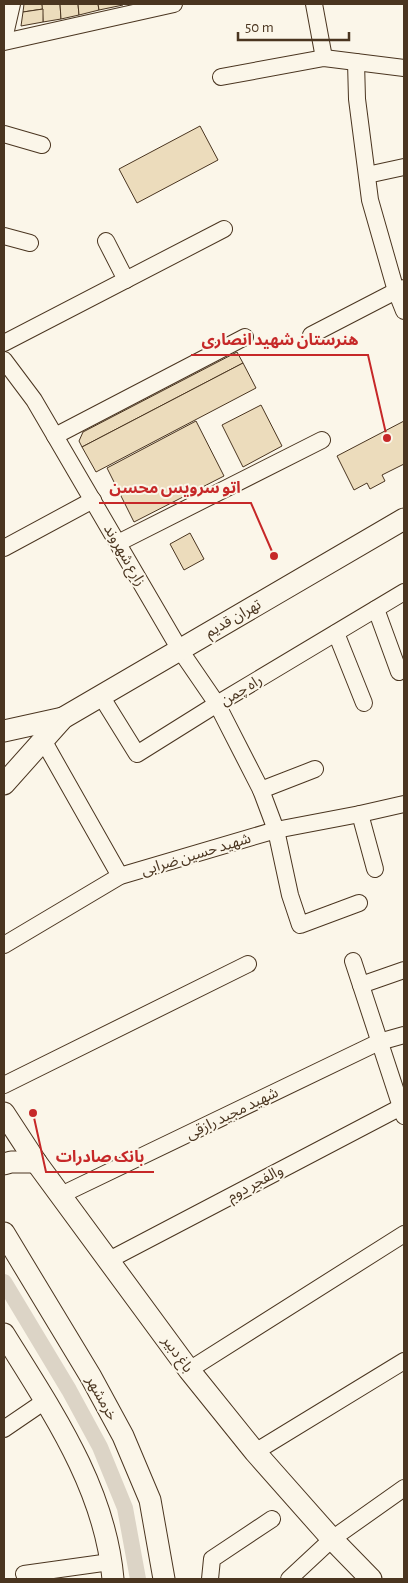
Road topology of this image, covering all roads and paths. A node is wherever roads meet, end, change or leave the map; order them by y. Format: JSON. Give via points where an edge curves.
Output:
{"nodes":[{"id":1,"x":174,"y":4,"type":"edge"},
{"id":2,"x":314,"y":4,"type":"edge"},
{"id":3,"x":9,"y":8,"type":"edge"},
{"id":4,"x":4,"y":40,"type":"edge"},
{"id":5,"x":324,"y":58,"type":"junction"},
{"id":6,"x":356,"y":62,"type":"junction"},
{"id":7,"x":404,"y":68,"type":"edge"},
{"id":8,"x":221,"y":76,"type":"dead end"},
{"id":9,"x":4,"y":134,"type":"edge"},
{"id":10,"x":42,"y":145,"type":"dead end"},
{"id":11,"x":404,"y":167,"type":"edge"},
{"id":12,"x":367,"y":175,"type":"junction"},
{"id":13,"x":224,"y":229,"type":"dead end"},
{"id":14,"x":4,"y":236,"type":"edge"},
{"id":15,"x":106,"y":241,"type":"dead end"},
{"id":16,"x":30,"y":243,"type":"dead end"},
{"id":17,"x":126,"y":280,"type":"junction"},
{"id":18,"x":400,"y":290,"type":"edge"},
{"id":19,"x":404,"y":311,"type":"edge"},
{"id":20,"x":311,"y":335,"type":"dead end"},
{"id":21,"x":245,"y":336,"type":"dead end"},
{"id":22,"x":4,"y":343,"type":"edge"},
{"id":23,"x":4,"y":360,"type":"edge"},
{"id":24,"x":55,"y":436,"type":"junction"},
{"id":25,"x":322,"y":440,"type":"dead end"},
{"id":26,"x":92,"y":500,"type":"junction"},
{"id":27,"x":404,"y":519,"type":"edge"},
{"id":28,"x":118,"y":543,"type":"junction"},
{"id":29,"x":4,"y":548,"type":"edge"},
{"id":30,"x":404,"y":592,"type":"edge"},
{"id":31,"x":376,"y":609,"type":"junction"},
{"id":32,"x":336,"y":633,"type":"junction"},
{"id":33,"x":180,"y":650,"type":"junction"},
{"id":34,"x":399,"y":672,"type":"dead end"},
{"id":35,"x":101,"y":696,"type":"junction"},
{"id":36,"x":364,"y":703,"type":"dead end"},
{"id":37,"x":217,"y":704,"type":"junction"},
{"id":38,"x":63,"y":718,"type":"junction"},
{"id":39,"x":4,"y":731,"type":"edge"},
{"id":40,"x":43,"y":740,"type":"junction"},
{"id":41,"x":315,"y":769,"type":"dead end"},
{"id":42,"x":4,"y":784,"type":"edge"},
{"id":43,"x":261,"y":790,"type":"junction"},
{"id":44,"x":404,"y":804,"type":"edge"},
{"id":45,"x":360,"y":814,"type":"junction"},
{"id":46,"x":276,"y":830,"type":"junction"},
{"id":47,"x":376,"y":869,"type":"dead end"},
{"id":48,"x":120,"y":876,"type":"junction"},
{"id":49,"x":359,"y":903,"type":"dead end"},
{"id":50,"x":4,"y":945,"type":"edge"},
{"id":51,"x":354,"y":961,"type":"dead end"},
{"id":52,"x":248,"y":964,"type":"dead end"},
{"id":53,"x":404,"y":970,"type":"edge"},
{"id":54,"x":361,"y":985,"type":"junction"},
{"id":55,"x":404,"y":1035,"type":"edge"},
{"id":56,"x":379,"y":1042,"type":"junction"},
{"id":57,"x":4,"y":1085,"type":"edge"},
{"id":58,"x":402,"y":1111,"type":"edge"},
{"id":59,"x":7,"y":1120,"type":"edge"},
{"id":60,"x":36,"y":1162,"type":"junction"},
{"id":61,"x":4,"y":1164,"type":"edge"},
{"id":62,"x":61,"y":1195,"type":"junction"},
{"id":63,"x":4,"y":1233,"type":"edge"},
{"id":64,"x":404,"y":1234,"type":"edge"},
{"id":65,"x":109,"y":1260,"type":"junction"},
{"id":66,"x":4,"y":1334,"type":"edge"},
{"id":67,"x":404,"y":1360,"type":"edge"},
{"id":68,"x":189,"y":1370,"type":"junction"},
{"id":69,"x":45,"y":1401,"type":"junction"},
{"id":70,"x":4,"y":1429,"type":"edge"},
{"id":71,"x":255,"y":1452,"type":"junction"},
{"id":72,"x":404,"y":1488,"type":"edge"},
{"id":73,"x":272,"y":1519,"type":"dead end"},
{"id":74,"x":332,"y":1540,"type":"junction"},
{"id":75,"x":112,"y":1571,"type":"edge"},
{"id":76,"x":24,"y":1574,"type":"dead end"},
{"id":77,"x":164,"y":1579,"type":"edge"},
{"id":78,"x":210,"y":1579,"type":"edge"},
{"id":79,"x":289,"y":1579,"type":"edge"},
{"id":80,"x":371,"y":1579,"type":"edge"}],
"edges":[{"from":1,"to":4,"type":"street"},
{"from":2,"to":5,"type":"street"},
{"from":3,"to":4,"type":"street"},
{"from":5,"to":6,"type":"street"},
{"from":5,"to":8,"type":"street"},
{"from":6,"to":7,"type":"street"},
{"from":6,"to":12,"type":"street","via":[[357,100]]},
{"from":9,"to":10,"type":"street"},
{"from":11,"to":12,"type":"street"},
{"from":12,"to":18,"type":"street","via":[[370,200]]},
{"from":13,"to":17,"type":"street"},
{"from":14,"to":16,"type":"street"},
{"from":15,"to":17,"type":"street"},
{"from":17,"to":22,"type":"street"},
{"from":18,"to":19,"type":"street"},
{"from":18,"to":20,"type":"street"},
{"from":21,"to":24,"type":"street"},
{"from":23,"to":24,"type":"street","name":"زارع شهروند"},
{"from":24,"to":26,"type":"street","name":"زارع شهروند"},
{"from":25,"to":28,"type":"street"},
{"from":26,"to":28,"type":"street","name":"زارع شهروند"},
{"from":26,"to":29,"type":"street"},
{"from":27,"to":33,"type":"main road","name":"تهران قدیم"},
{"from":28,"to":33,"type":"street","name":"زارع شهروند"},
{"from":30,"to":31,"type":"street","name":"راه چمن"},
{"from":31,"to":32,"type":"street","name":"راه چمن"},
{"from":31,"to":34,"type":"street"},
{"from":32,"to":36,"type":"street"},
{"from":32,"to":37,"type":"street","name":"راه چمن"},
{"from":33,"to":35,"type":"main road","name":"تهران قدیم"},
{"from":33,"to":37,"type":"street","name":"زارع شهروند"},
{"from":35,"to":37,"type":"street","name":"راه چمن","via":[[137,754]]},
{"from":35,"to":38,"type":"main road","name":"تهران قدیم"},
{"from":37,"to":43,"type":"street","name":"زارع شهروند"},
{"from":38,"to":39,"type":"main road"},
{"from":38,"to":40,"type":"main road"},
{"from":40,"to":42,"type":"main road"},
{"from":40,"to":48,"type":"street"},
{"from":41,"to":43,"type":"street"},
{"from":43,"to":46,"type":"street","name":"زارع شهروند"},
{"from":44,"to":45,"type":"street","name":"شهید حسین ضرابی"},
{"from":45,"to":46,"type":"street","name":"شهید حسین ضرابی"},
{"from":45,"to":47,"type":"street"},
{"from":46,"to":48,"type":"street","name":"شهید حسین ضرابی"},
{"from":46,"to":49,"type":"street","name":"زارع شهروند","via":[[300,925]]},
{"from":48,"to":50,"type":"street","name":"شهید حسین ضرابی"},
{"from":51,"to":54,"type":"street"},
{"from":52,"to":57,"type":"street"},
{"from":53,"to":54,"type":"street"},
{"from":54,"to":56,"type":"street"},
{"from":55,"to":56,"type":"street","name":"شهید مجید رازقی"},
{"from":56,"to":58,"type":"street"},
{"from":56,"to":62,"type":"street","name":"شهید مجید رازقی"},
{"from":58,"to":65,"type":"street","name":"والفجر دوم"},
{"from":59,"to":60,"type":"main road","name":"باغ دبیر"},
{"from":60,"to":61,"type":"main road"},
{"from":60,"to":62,"type":"main road","name":"باغ دبیر"},
{"from":62,"to":65,"type":"main road","name":"باغ دبیر"},
{"from":63,"to":77,"type":"main road","name":"خرمشهر","via":[[123,1436],[150,1500]]},
{"from":64,"to":68,"type":"street"},
{"from":65,"to":68,"type":"main road","name":"باغ دبیر"},
{"from":66,"to":69,"type":"main road"},
{"from":67,"to":71,"type":"street"},
{"from":68,"to":71,"type":"main road","name":"باغ دبیر"},
{"from":69,"to":70,"type":"street"},
{"from":69,"to":75,"type":"main road","via":[[78,1458],[102,1515]]},
{"from":71,"to":74,"type":"main road","name":"باغ دبیر"},
{"from":72,"to":74,"type":"street"},
{"from":73,"to":78,"type":"street","via":[[212,1558]]},
{"from":74,"to":79,"type":"street"},
{"from":74,"to":80,"type":"main road","name":"باغ دبیر"},
{"from":75,"to":76,"type":"street"}]}
